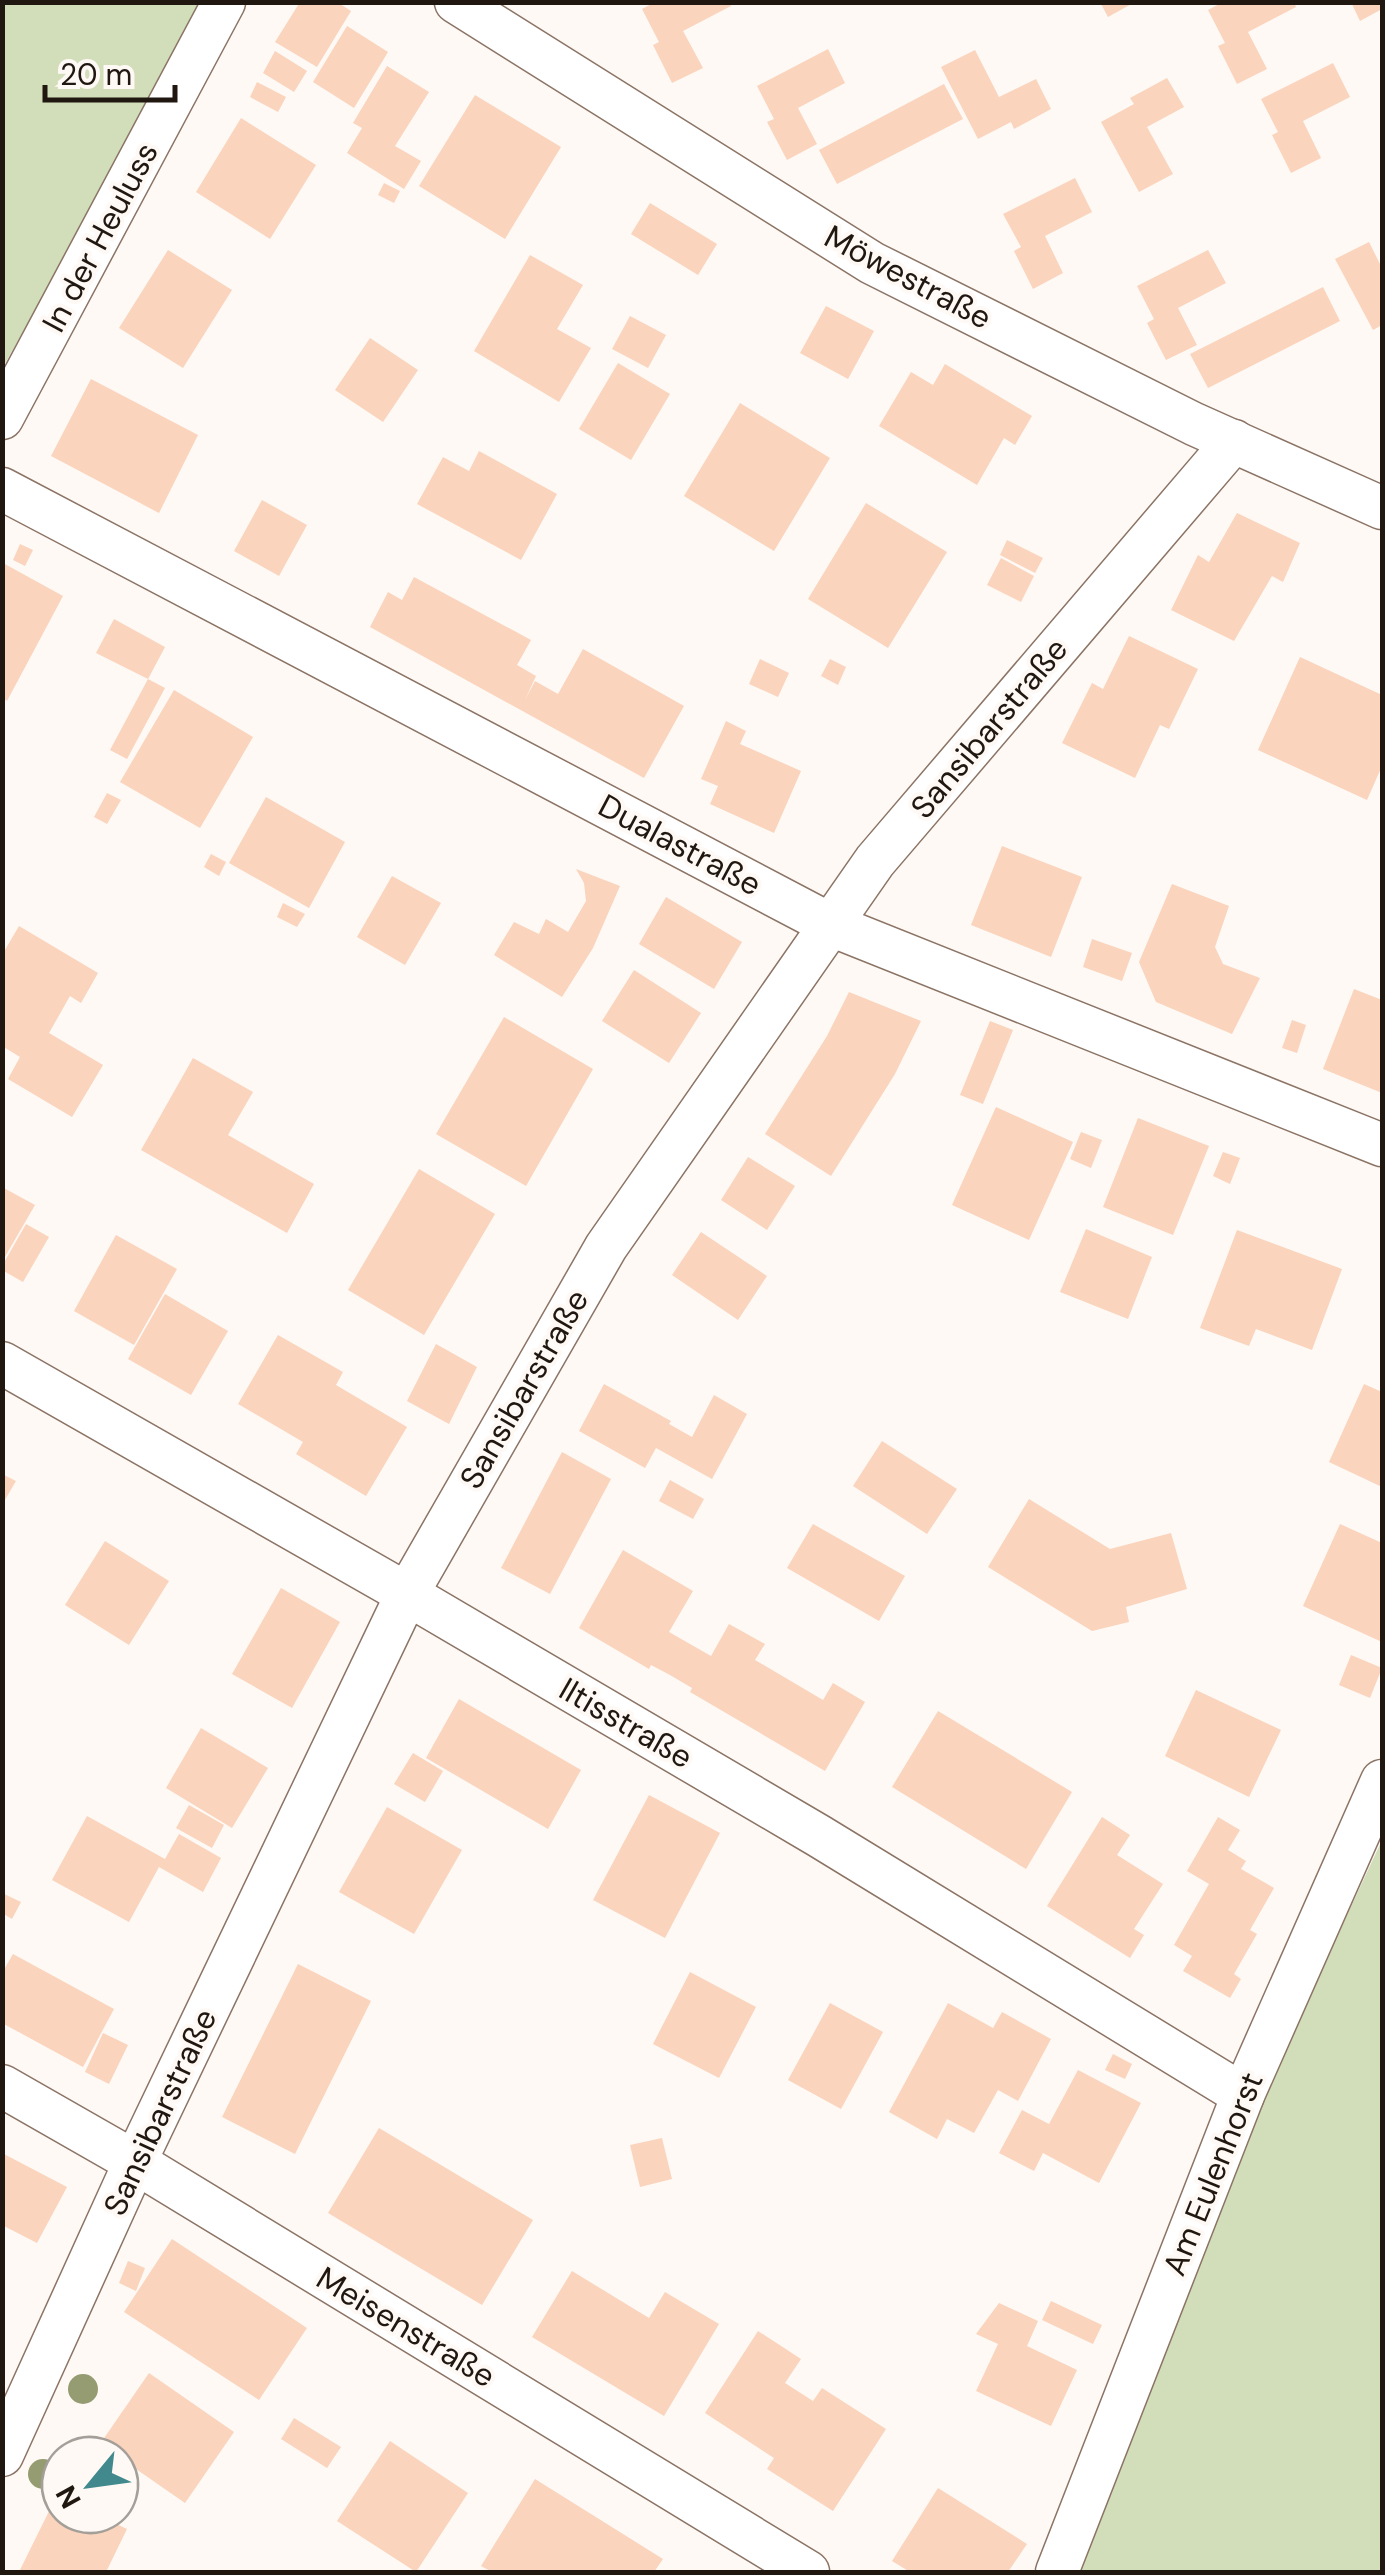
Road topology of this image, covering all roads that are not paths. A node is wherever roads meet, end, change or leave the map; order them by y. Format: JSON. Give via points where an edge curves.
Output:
{"nodes":[{"id":1,"x":224,"y":2,"type":"edge"},
{"id":2,"x":456,"y":2,"type":"edge"},
{"id":3,"x":2,"y":418,"type":"edge"},
{"id":4,"x":1234,"y":440,"type":"junction"},
{"id":5,"x":2,"y":489,"type":"edge"},
{"id":6,"x":1382,"y":508,"type":"edge"},
{"id":7,"x":831,"y":925,"type":"junction"},
{"id":8,"x":1382,"y":1146,"type":"edge"},
{"id":9,"x":2,"y":1363,"type":"edge"},
{"id":10,"x":407,"y":1594,"type":"junction"},
{"id":11,"x":1382,"y":1781,"type":"edge"},
{"id":12,"x":2,"y":2086,"type":"edge"},
{"id":13,"x":1243,"y":2095,"type":"junction"},
{"id":14,"x":136,"y":2162,"type":"junction"},
{"id":15,"x":2,"y":2455,"type":"edge"},
{"id":16,"x":808,"y":2572,"type":"edge"},
{"id":17,"x":1057,"y":2572,"type":"edge"}],
"edges":[{"from":1,"to":3,"type":"street","name":"In der Heuluss"},
{"from":2,"to":4,"type":"street","name":"Möwestraße","via":[[872,263]]},
{"from":4,"to":6,"type":"street","name":"Möwestraße"},
{"from":4,"to":7,"type":"street","name":"Sansibarstraße","via":[[876,861]]},
{"from":5,"to":7,"type":"street","name":"Dualastraße"},
{"from":7,"to":8,"type":"street","name":"Dualastraße"},
{"from":7,"to":10,"type":"street","name":"Sansibarstraße","via":[[606,1247]]},
{"from":9,"to":10,"type":"street","name":"Iltisstraße"},
{"from":10,"to":13,"type":"street","name":"Iltisstraße"},
{"from":10,"to":14,"type":"street","name":"Sansibarstraße"},
{"from":11,"to":13,"type":"street","name":"Am Eulenhorst"},
{"from":12,"to":14,"type":"street","name":"Meisenstraße"},
{"from":13,"to":17,"type":"street","name":"Am Eulenhorst"},
{"from":14,"to":15,"type":"street","name":"Sansibarstraße"},
{"from":14,"to":16,"type":"street","name":"Meisenstraße"}]}
